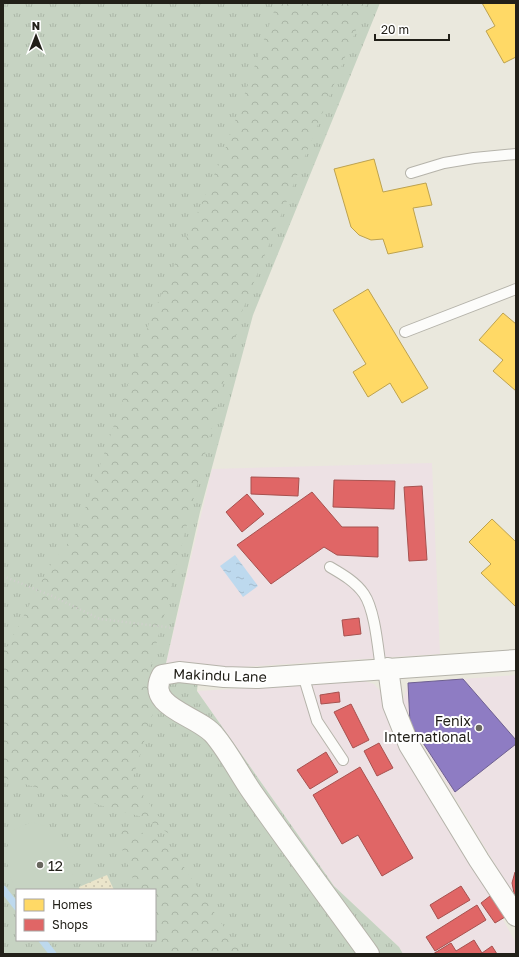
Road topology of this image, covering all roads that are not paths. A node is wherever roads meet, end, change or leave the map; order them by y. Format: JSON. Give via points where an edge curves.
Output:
{"nodes":[{"id":1,"x":516,"y":154,"type":"edge"},
{"id":2,"x":411,"y":172,"type":"dead end"},
{"id":3,"x":516,"y":289,"type":"edge"},
{"id":4,"x":405,"y":332,"type":"dead end"},
{"id":5,"x":330,"y":567,"type":"dead end"},
{"id":6,"x":516,"y":660,"type":"edge"},
{"id":7,"x":384,"y":669,"type":"junction"},
{"id":8,"x":303,"y":675,"type":"junction"},
{"id":9,"x":343,"y":760,"type":"dead end"},
{"id":10,"x":516,"y":916,"type":"edge"},
{"id":11,"x":370,"y":954,"type":"edge"}],
"edges":[{"from":1,"to":2,"type":"lane","via":[[444,163]]},
{"from":3,"to":4,"type":"lane"},
{"from":5,"to":7,"type":"lane","via":[[351,580],[364,594],[374,618]]},
{"from":6,"to":7,"type":"street","name":"Makindu Lane"},
{"from":7,"to":8,"type":"street","name":"Makindu Lane"},
{"from":7,"to":10,"type":"street","via":[[393,705],[409,745]]},
{"from":8,"to":9,"type":"lane","via":[[317,721]]},
{"from":8,"to":11,"type":"street","name":"Makindu Lane","via":[[258,678],[178,672],[162,675],[158,687],[164,702],[207,727],[215,735],[251,790]]}]}
